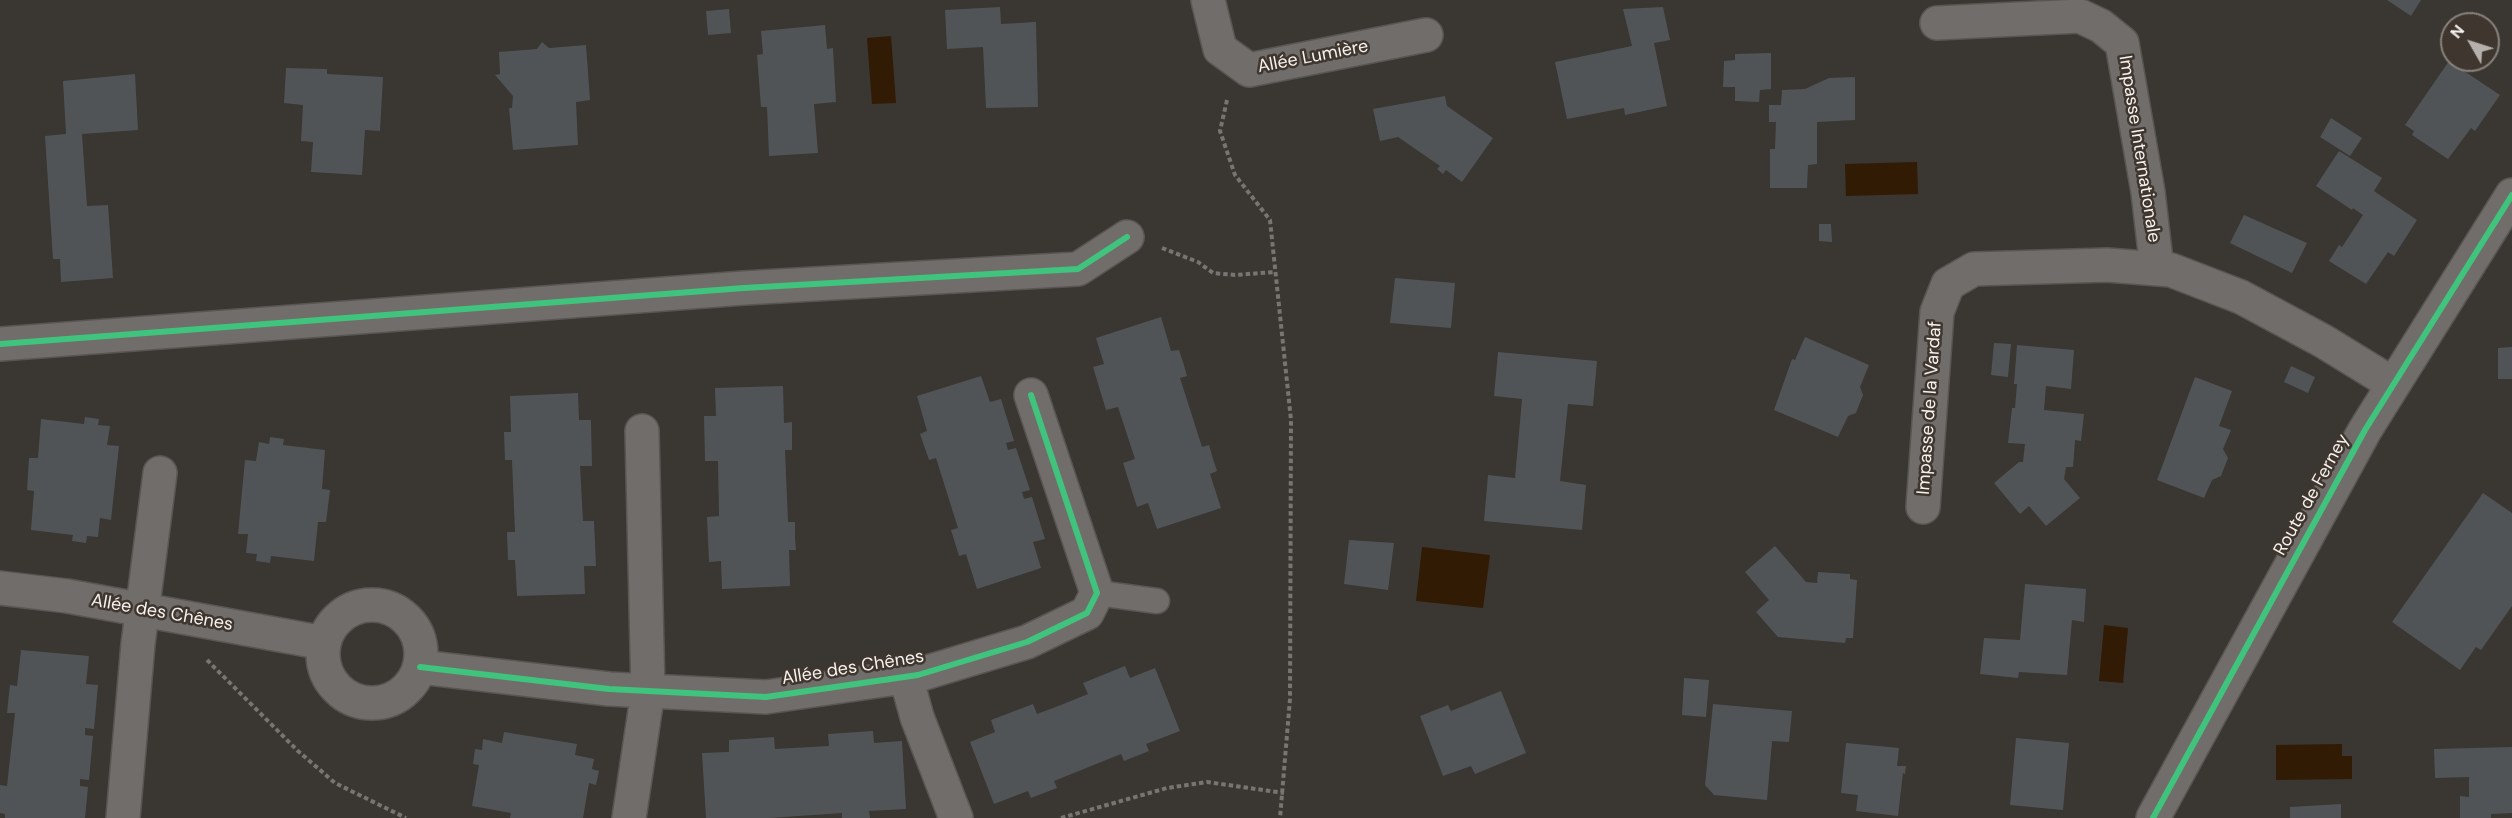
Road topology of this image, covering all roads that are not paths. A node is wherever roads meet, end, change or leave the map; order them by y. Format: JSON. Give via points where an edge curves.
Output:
{"nodes":[{"id":1,"x":1208,"y":0,"type":"edge"},
{"id":2,"x":1936,"y":23,"type":"dead end"},
{"id":3,"x":1426,"y":35,"type":"dead end"},
{"id":4,"x":2512,"y":195,"type":"edge"},
{"id":5,"x":1127,"y":237,"type":"road end"},
{"id":6,"x":2157,"y":269,"type":"junction"},
{"id":7,"x":0,"y":344,"type":"edge"},
{"id":8,"x":2393,"y":384,"type":"junction"},
{"id":9,"x":1031,"y":395,"type":"dead end"},
{"id":10,"x":642,"y":431,"type":"dead end"},
{"id":11,"x":160,"y":473,"type":"dead end"},
{"id":12,"x":1923,"y":507,"type":"dead end"},
{"id":13,"x":0,"y":588,"type":"edge"},
{"id":14,"x":1097,"y":593,"type":"junction"},
{"id":15,"x":1157,"y":601,"type":"dead end"},
{"id":16,"x":144,"y":609,"type":"junction"},
{"id":17,"x":324,"y":643,"type":"junction"},
{"id":18,"x":420,"y":667,"type":"junction"},
{"id":19,"x":906,"y":677,"type":"junction"},
{"id":20,"x":648,"y":691,"type":"junction"},
{"id":21,"x":123,"y":818,"type":"edge"},
{"id":22,"x":628,"y":818,"type":"edge"},
{"id":23,"x":956,"y":818,"type":"edge"},
{"id":24,"x":2152,"y":818,"type":"edge"}],
"edges":[{"from":1,"to":3,"type":"street","name":"Allée Lumière","via":[[1220,49],[1249,70]]},
{"from":2,"to":6,"type":"street","name":"Impasse Internationale","via":[[2080,16],[2122,43]]},
{"from":4,"to":8,"type":"street","name":"Route de Ferney"},
{"from":5,"to":7,"type":"street","via":[[1078,269],[744,288]]},
{"from":6,"to":8,"type":"street","name":"Impasse de la Vardaf","via":[[2171,270],[2241,297]]},
{"from":6,"to":12,"type":"street","name":"Impasse de la Vardaf","via":[[2107,265],[1974,269],[1948,284],[1937,312]]},
{"from":8,"to":24,"type":"street","name":"Route de Ferney"},
{"from":9,"to":14,"type":"street"},
{"from":10,"to":20,"type":"street"},
{"from":11,"to":16,"type":"street"},
{"from":13,"to":16,"type":"street","name":"Allée des Chênes"},
{"from":14,"to":15,"type":"lane"},
{"from":14,"to":19,"type":"street","name":"Allée des Chênes","via":[[1087,613],[1027,642]]},
{"from":16,"to":17,"type":"street","name":"Allée des Chênes"},
{"from":16,"to":21,"type":"street"},
{"from":17,"to":18,"type":"street","via":[[323,662],[330,680],[343,694],[360,702],[379,703],[398,697]]},
{"from":17,"to":18,"type":"street","via":[[334,623],[351,609],[373,605],[395,610],[412,624],[421,645]]},
{"from":18,"to":20,"type":"street","name":"Allée des Chênes"},
{"from":19,"to":20,"type":"street","name":"Allée des Chênes","via":[[766,697]]},
{"from":19,"to":23,"type":"street","via":[[917,717]]},
{"from":20,"to":22,"type":"street"}]}
